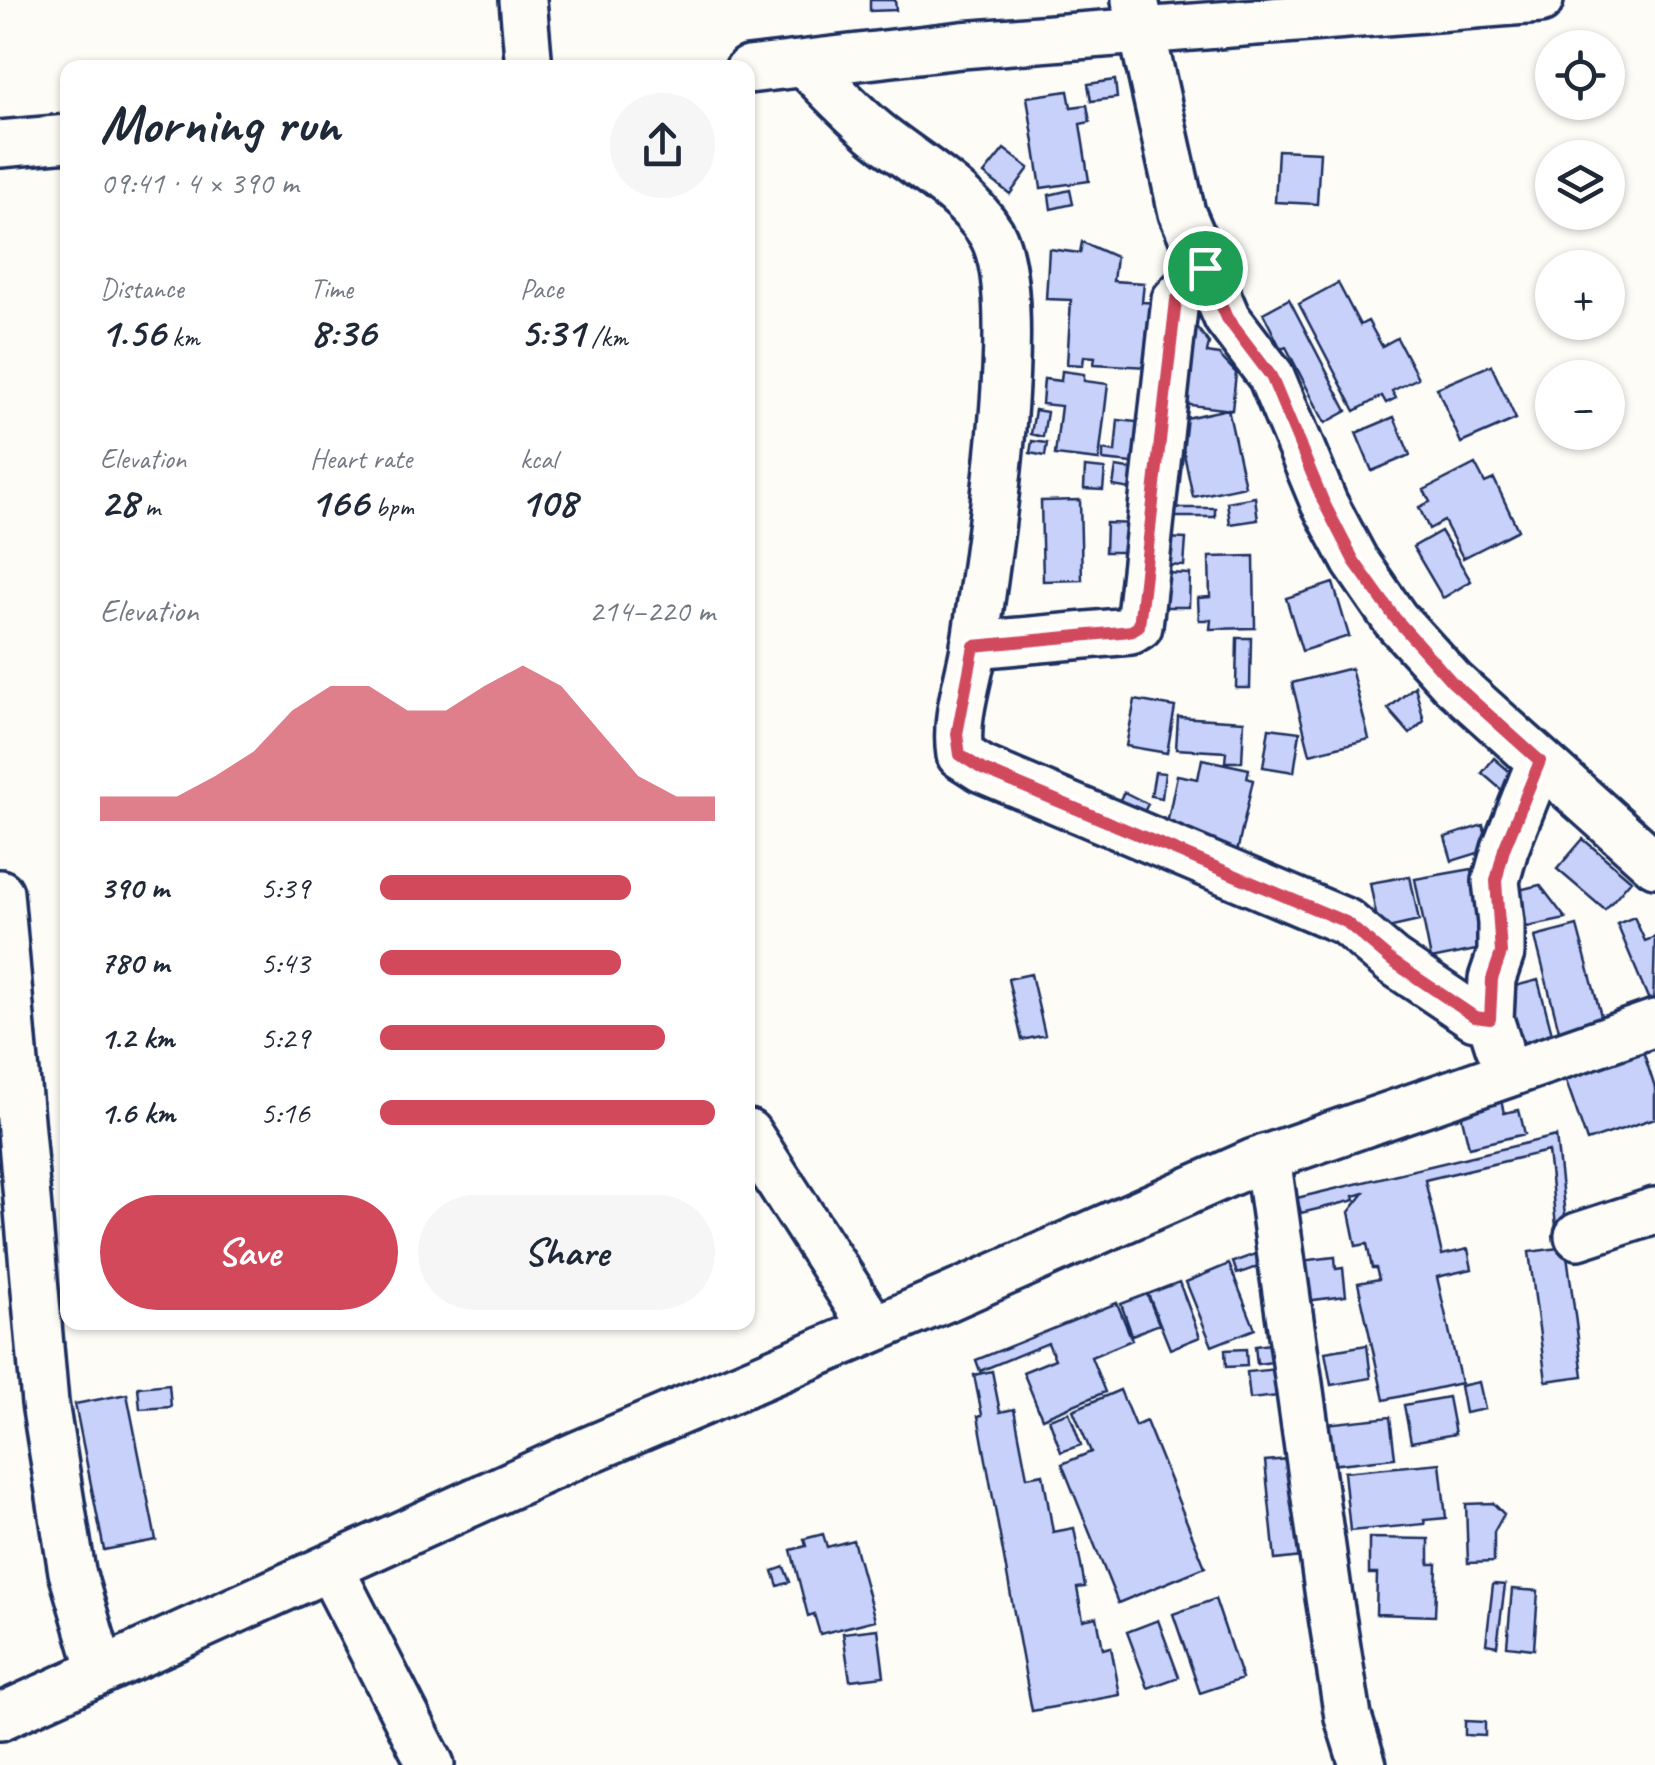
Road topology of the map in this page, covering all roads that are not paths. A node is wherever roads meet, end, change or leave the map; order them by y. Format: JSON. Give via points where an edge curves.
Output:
{"nodes":[{"id":1,"x":523,"y":0,"type":"edge"},
{"id":2,"x":1540,"y":0,"type":"edge"},
{"id":3,"x":1138,"y":16,"type":"edge"},
{"id":4,"x":528,"y":60,"type":"edge"},
{"id":5,"x":805,"y":64,"type":"junction"},
{"id":6,"x":755,"y":69,"type":"edge"},
{"id":7,"x":60,"y":139,"type":"edge"},
{"id":8,"x":0,"y":144,"type":"edge"},
{"id":9,"x":1205,"y":268,"type":"junction"},
{"id":10,"x":974,"y":646,"type":"junction"},
{"id":11,"x":1540,"y":761,"type":"junction"},
{"id":12,"x":1655,"y":864,"type":"edge"},
{"id":13,"x":0,"y":894,"type":"edge"},
{"id":14,"x":1490,"y":1019,"type":"junction"},
{"id":15,"x":1655,"y":1023,"type":"edge"},
{"id":16,"x":1508,"y":1073,"type":"junction"},
{"id":17,"x":755,"y":1143,"type":"edge"},
{"id":18,"x":1267,"y":1157,"type":"junction"},
{"id":19,"x":1655,"y":1211,"type":"edge"},
{"id":20,"x":1578,"y":1236,"type":"dead end"},
{"id":21,"x":874,"y":1329,"type":"junction"},
{"id":22,"x":330,"y":1568,"type":"junction"},
{"id":23,"x":101,"y":1671,"type":"junction"},
{"id":24,"x":0,"y":1717,"type":"edge"},
{"id":25,"x":430,"y":1765,"type":"edge"},
{"id":26,"x":1364,"y":1765,"type":"edge"}],
"edges":[{"from":1,"to":4,"type":"street"},
{"from":2,"to":3,"type":"street"},
{"from":3,"to":5,"type":"street"},
{"from":3,"to":9,"type":"street","via":[[1182,213]]},
{"from":5,"to":6,"type":"street"},
{"from":5,"to":10,"type":"street","via":[[872,130],[963,201],[991,233],[1001,258],[1001,433]]},
{"from":7,"to":8,"type":"street"},
{"from":9,"to":10,"type":"street","via":[[1176,300],[1139,626]]},
{"from":9,"to":11,"type":"street","via":[[1227,318],[1271,376],[1354,561],[1452,682]]},
{"from":10,"to":14,"type":"street","via":[[957,734],[960,755],[1346,922],[1442,995]]},
{"from":11,"to":12,"type":"street"},
{"from":11,"to":14,"type":"street","via":[[1496,881],[1501,953]]},
{"from":13,"to":23,"type":"street","via":[[46,1403],[72,1572]]},
{"from":14,"to":16,"type":"street"},
{"from":15,"to":16,"type":"street"},
{"from":16,"to":18,"type":"street"},
{"from":17,"to":21,"type":"street"},
{"from":18,"to":21,"type":"street"},
{"from":18,"to":26,"type":"street","via":[[1348,1717]]},
{"from":19,"to":20,"type":"street"},
{"from":21,"to":22,"type":"street"},
{"from":22,"to":23,"type":"street"},
{"from":22,"to":25,"type":"street"},
{"from":23,"to":24,"type":"street"}]}
